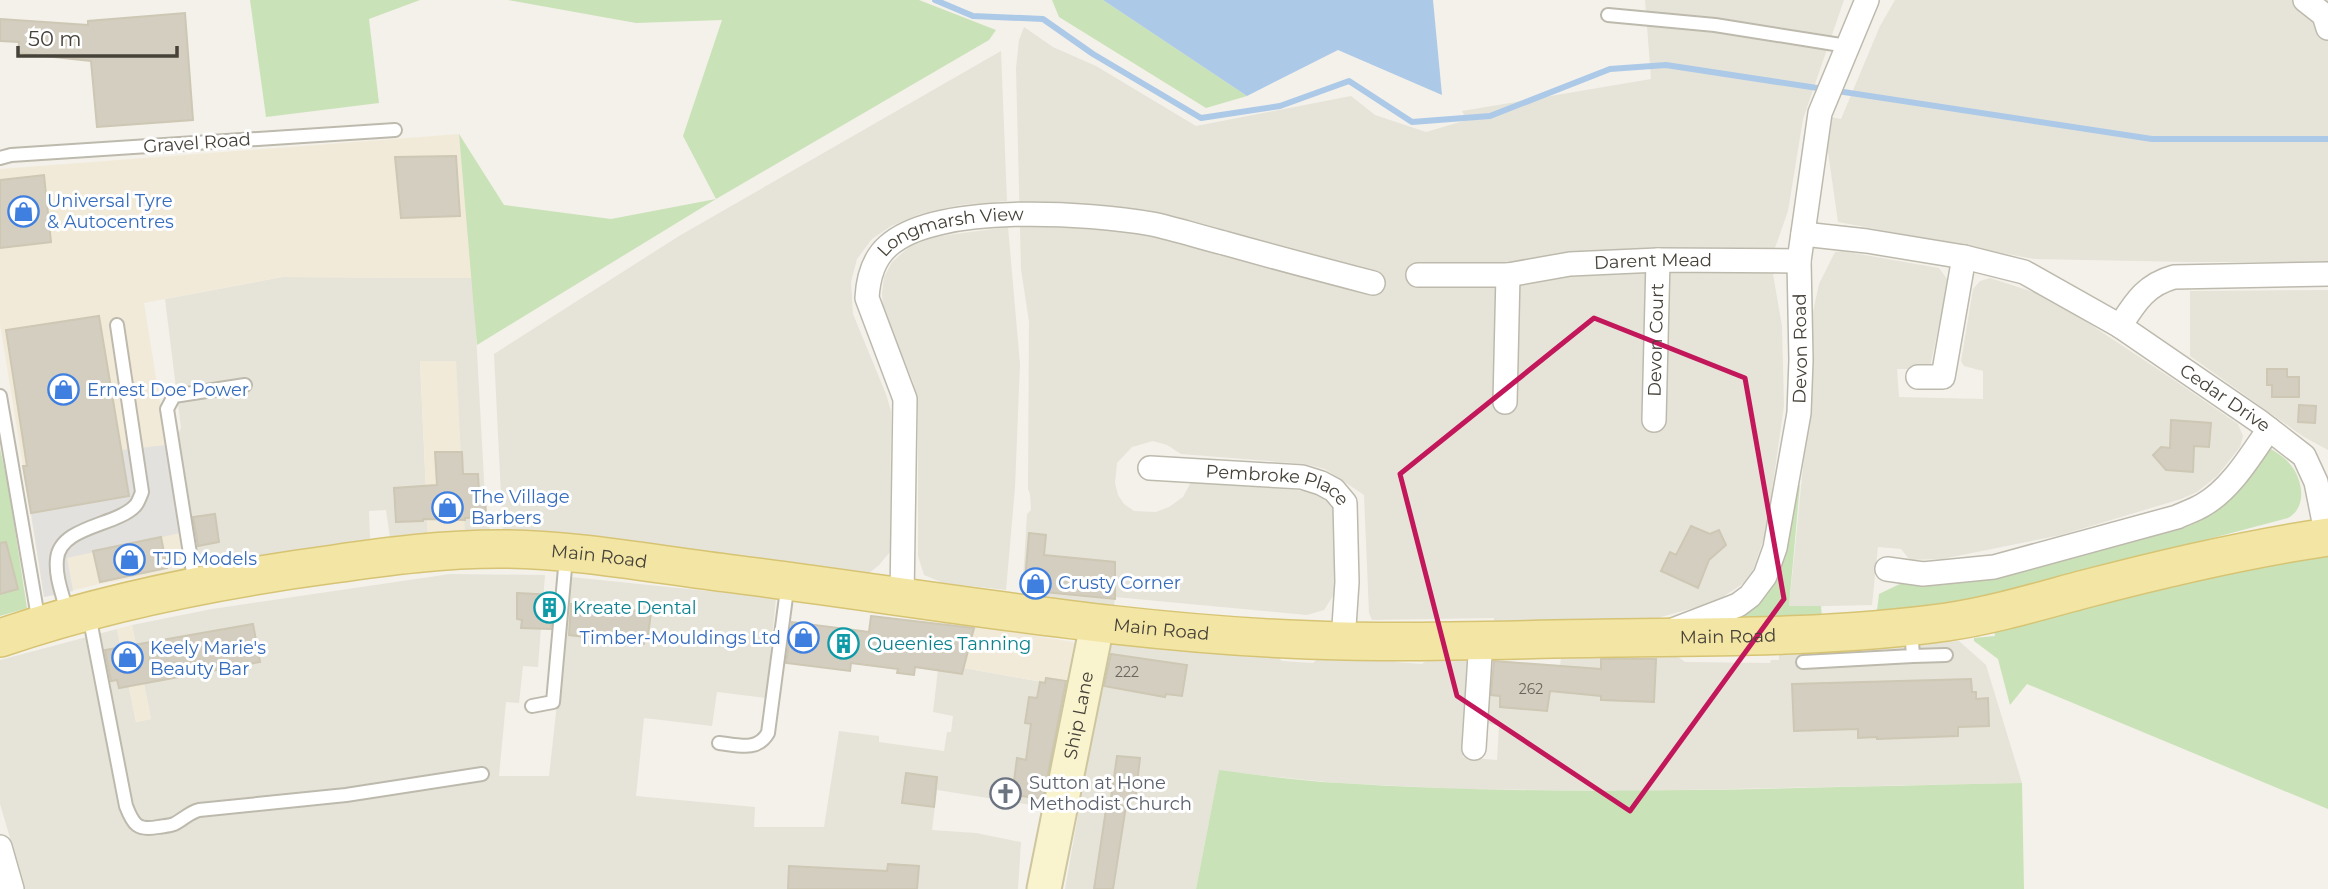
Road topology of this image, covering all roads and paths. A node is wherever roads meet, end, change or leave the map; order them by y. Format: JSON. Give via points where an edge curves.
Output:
{"nodes":[{"id":1,"x":1867,"y":0,"type":"edge"},
{"id":2,"x":2305,"y":0,"type":"edge"},
{"id":3,"x":1608,"y":15,"type":"dead end"},
{"id":4,"x":2327,"y":19,"type":"edge"},
{"id":5,"x":1845,"y":50,"type":"junction"},
{"id":6,"x":395,"y":130,"type":"dead end"},
{"id":7,"x":0,"y":158,"type":"edge"},
{"id":8,"x":1803,"y":234,"type":"junction"},
{"id":9,"x":1964,"y":257,"type":"junction"},
{"id":10,"x":1658,"y":260,"type":"junction"},
{"id":11,"x":1799,"y":261,"type":"junction"},
{"id":12,"x":2328,"y":274,"type":"edge"},
{"id":13,"x":1418,"y":275,"type":"dead end"},
{"id":14,"x":1508,"y":275,"type":"junction"},
{"id":15,"x":1373,"y":283,"type":"dead end"},
{"id":16,"x":117,"y":325,"type":"dead end"},
{"id":17,"x":2120,"y":326,"type":"junction"},
{"id":18,"x":1918,"y":377,"type":"dead end"},
{"id":19,"x":246,"y":385,"type":"dead end"},
{"id":20,"x":0,"y":396,"type":"edge"},
{"id":21,"x":1505,"y":402,"type":"dead end"},
{"id":22,"x":1654,"y":420,"type":"dead end"},
{"id":23,"x":2269,"y":429,"type":"junction"},
{"id":24,"x":1150,"y":468,"type":"dead end"},
{"id":25,"x":2322,"y":480,"type":"edge"},
{"id":26,"x":2328,"y":537,"type":"edge"},
{"id":27,"x":566,"y":553,"type":"junction"},
{"id":28,"x":1887,"y":569,"type":"dead end"},
{"id":29,"x":788,"y":581,"type":"junction"},
{"id":30,"x":195,"y":586,"type":"junction"},
{"id":31,"x":902,"y":598,"type":"junction"},
{"id":32,"x":65,"y":617,"type":"junction"},
{"id":33,"x":1097,"y":625,"type":"junction"},
{"id":34,"x":0,"y":638,"type":"edge"},
{"id":35,"x":1656,"y":638,"type":"junction"},
{"id":36,"x":1481,"y":640,"type":"junction"},
{"id":37,"x":1343,"y":641,"type":"junction"},
{"id":38,"x":1912,"y":642,"type":"junction"},
{"id":39,"x":1946,"y":655,"type":"dead end"},
{"id":40,"x":1803,"y":662,"type":"dead end"},
{"id":41,"x":532,"y":706,"type":"dead end"},
{"id":42,"x":719,"y":743,"type":"dead end"},
{"id":43,"x":1474,"y":748,"type":"dead end"},
{"id":44,"x":482,"y":774,"type":"dead end"},
{"id":45,"x":0,"y":847,"type":"edge"},
{"id":46,"x":12,"y":889,"type":"edge"},
{"id":47,"x":1044,"y":889,"type":"edge"}],
"edges":[{"from":1,"to":5,"type":"street","name":"Devon Road"},
{"from":2,"to":4,"type":"street"},
{"from":3,"to":5,"type":"lane","via":[[1715,25]]},
{"from":5,"to":8,"type":"street","name":"Devon Road","via":[[1820,113]]},
{"from":6,"to":7,"type":"lane","name":"Gravel Road"},
{"from":8,"to":9,"type":"street","name":"Cedar Drive"},
{"from":8,"to":11,"type":"street","name":"Devon Road"},
{"from":9,"to":17,"type":"street","name":"Cedar Drive","via":[[2024,272]]},
{"from":9,"to":18,"type":"street","via":[[1943,377]]},
{"from":10,"to":11,"type":"street","name":"Darent Mead"},
{"from":10,"to":14,"type":"street","name":"Darent Mead","via":[[1570,264]]},
{"from":10,"to":22,"type":"street","name":"Devon Court"},
{"from":11,"to":35,"type":"street","name":"Devon Road","via":[[1799,413],[1765,576],[1738,605]]},
{"from":12,"to":17,"type":"street","via":[[2174,277],[2147,289]]},
{"from":13,"to":14,"type":"street","name":"Darent Mead"},
{"from":14,"to":21,"type":"street"},
{"from":15,"to":31,"type":"street","name":"Longmarsh View","via":[[1152,224],[1042,213],[947,221],[919,228],[887,246],[867,282],[867,298],[905,399]]},
{"from":16,"to":32,"type":"lane","via":[[142,492],[127,513],[84,530],[58,552]]},
{"from":17,"to":23,"type":"street","name":"Cedar Drive"},
{"from":19,"to":30,"type":"lane","via":[[174,396],[167,409]]},
{"from":20,"to":32,"type":"lane"},
{"from":23,"to":25,"type":"street","name":"Cedar Drive","via":[[2304,456]]},
{"from":23,"to":28,"type":"street","via":[[2221,490],[2177,517],[1994,566],[1923,574]]},
{"from":24,"to":37,"type":"street","name":"Pembroke Place","via":[[1302,477],[1334,490],[1345,503]]},
{"from":25,"to":26,"type":"street","name":"Cedar Drive"},
{"from":26,"to":38,"type":"main road","name":"Main Road","via":[[2151,572],[1994,613]]},
{"from":27,"to":29,"type":"main road","name":"Main Road"},
{"from":27,"to":30,"type":"main road","name":"Main Road","via":[[500,549],[433,552]]},
{"from":27,"to":41,"type":"lane","via":[[553,702]]},
{"from":29,"to":31,"type":"main road","name":"Main Road"},
{"from":29,"to":42,"type":"lane","via":[[768,733],[749,747]]},
{"from":30,"to":32,"type":"main road","name":"Main Road"},
{"from":31,"to":33,"type":"main road","name":"Main Road"},
{"from":32,"to":34,"type":"main road","name":"Main Road"},
{"from":32,"to":44,"type":"lane","via":[[126,806],[140,828],[175,823],[199,810],[346,795]]},
{"from":33,"to":37,"type":"main road","name":"Main Road"},
{"from":33,"to":47,"type":"street","name":"Ship Lane"},
{"from":35,"to":36,"type":"main road","name":"Main Road"},
{"from":35,"to":38,"type":"main road","name":"Main Road","via":[[1830,632]]},
{"from":36,"to":37,"type":"main road","name":"Main Road"},
{"from":36,"to":43,"type":"street"},
{"from":38,"to":39,"type":"lane"},
{"from":38,"to":40,"type":"lane"},
{"from":45,"to":46,"type":"street"}]}
